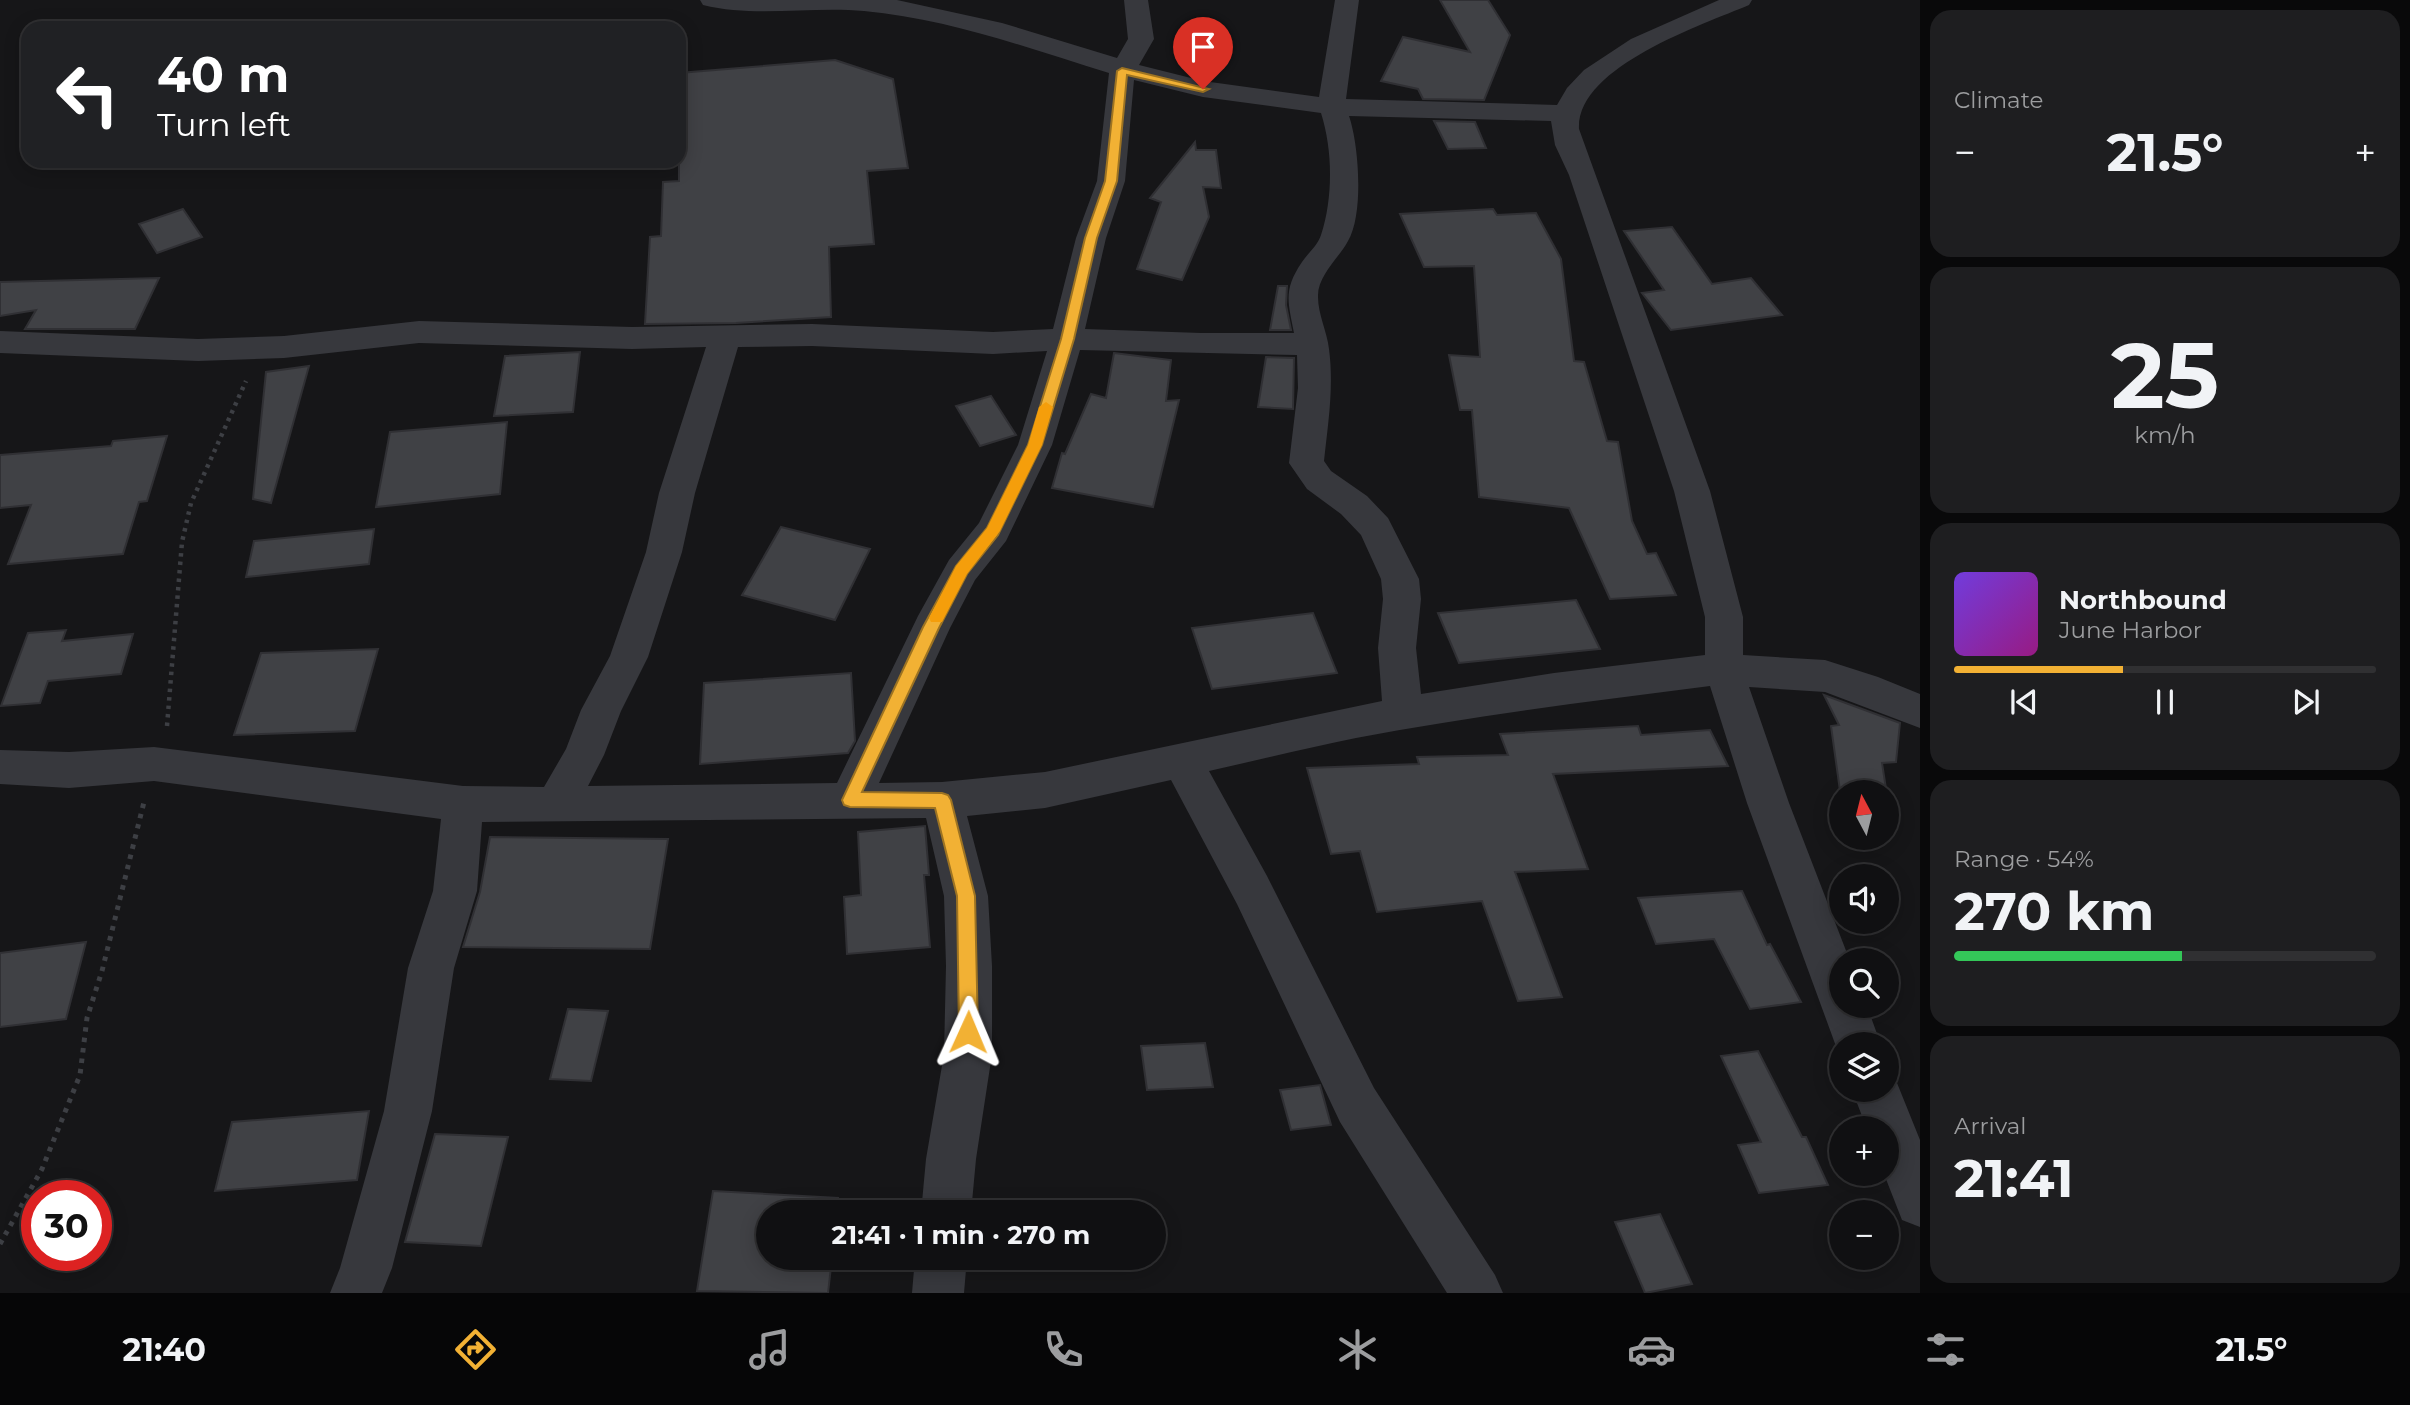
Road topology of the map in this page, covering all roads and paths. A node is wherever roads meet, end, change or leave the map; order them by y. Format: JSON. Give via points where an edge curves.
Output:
{"nodes":[{"id":1,"x":712,"y":0,"type":"edge"},
{"id":2,"x":1136,"y":0,"type":"edge"},
{"id":3,"x":1348,"y":0,"type":"edge"},
{"id":4,"x":1740,"y":0,"type":"edge"},
{"id":5,"x":1122,"y":71,"type":"junction"},
{"id":6,"x":1332,"y":105,"type":"junction"},
{"id":7,"x":1566,"y":113,"type":"junction"},
{"id":8,"x":726,"y":335,"type":"junction"},
{"id":9,"x":1067,"y":339,"type":"junction"},
{"id":10,"x":0,"y":342,"type":"edge"},
{"id":11,"x":261,"y":348,"type":"junction"},
{"id":12,"x":1313,"y":349,"type":"junction"},
{"id":13,"x":1724,"y":669,"type":"junction"},
{"id":14,"x":1920,"y":712,"type":"edge"},
{"id":15,"x":1404,"y":714,"type":"junction"},
{"id":16,"x":1183,"y":762,"type":"junction"},
{"id":17,"x":154,"y":764,"type":"junction"},
{"id":18,"x":0,"y":767,"type":"edge"},
{"id":19,"x":850,"y":800,"type":"junction"},
{"id":20,"x":942,"y":800,"type":"junction"},
{"id":21,"x":463,"y":804,"type":"junction"},
{"id":22,"x":555,"y":805,"type":"junction"},
{"id":23,"x":1829,"y":966,"type":"edge"},
{"id":24,"x":1880,"y":1102,"type":"edge"},
{"id":25,"x":947,"y":1200,"type":"edge"},
{"id":26,"x":1920,"y":1202,"type":"edge"},
{"id":27,"x":0,"y":1244,"type":"edge"},
{"id":28,"x":940,"y":1270,"type":"edge"},
{"id":29,"x":356,"y":1293,"type":"edge"},
{"id":30,"x":938,"y":1293,"type":"edge"},
{"id":31,"x":1477,"y":1293,"type":"edge"}],
"edges":[{"from":1,"to":5,"type":"street","via":[[865,3],[903,9],[1010,34]]},
{"from":2,"to":5,"type":"street","via":[[1141,39]]},
{"from":3,"to":6,"type":"street"},
{"from":4,"to":7,"type":"street","via":[[1616,57],[1587,78]]},
{"from":5,"to":6,"type":"street","via":[[1203,89]]},
{"from":5,"to":9,"type":"street","via":[[1111,181],[1091,238]]},
{"from":6,"to":7,"type":"street","via":[[1394,111]]},
{"from":6,"to":12,"type":"street","via":[[1341,133],[1344,194],[1335,239],[1313,269],[1302,295]]},
{"from":7,"to":13,"type":"street","via":[[1570,146],[1692,491],[1724,617]]},
{"from":8,"to":9,"type":"street","via":[[993,343]]},
{"from":8,"to":11,"type":"street","via":[[632,338],[419,332]]},
{"from":8,"to":22,"type":"street","via":[[629,657],[584,755]]},
{"from":9,"to":12,"type":"street","via":[[1292,343]]},
{"from":9,"to":19,"type":"street","via":[[1035,445],[993,531],[962,570],[931,627]]},
{"from":10,"to":11,"type":"street"},
{"from":11,"to":17,"type":"path","via":[[191,503],[182,542],[168,724]]},
{"from":12,"to":15,"type":"street","via":[[1315,388],[1306,463],[1319,480],[1375,527],[1400,579],[1397,648]]},
{"from":13,"to":14,"type":"street","via":[[1825,676]]},
{"from":13,"to":15,"type":"street","via":[[1554,689]]},
{"from":13,"to":23,"type":"street"},
{"from":15,"to":16,"type":"street"},
{"from":16,"to":20,"type":"street","via":[[1045,790]]},
{"from":16,"to":31,"type":"street","via":[[1252,890],[1357,1105]]},
{"from":17,"to":18,"type":"street","via":[[69,770]]},
{"from":17,"to":21,"type":"street"},
{"from":17,"to":27,"type":"path","via":[[87,1018],[80,1074],[42,1169]]},
{"from":19,"to":20,"type":"street"},
{"from":19,"to":22,"type":"street"},
{"from":20,"to":25,"type":"street","via":[[966,896],[969,965],[968,1054]]},
{"from":21,"to":22,"type":"street"},
{"from":21,"to":29,"type":"street","via":[[455,891],[432,968],[408,1111]]},
{"from":24,"to":26,"type":"street"},
{"from":28,"to":30,"type":"street"}]}
